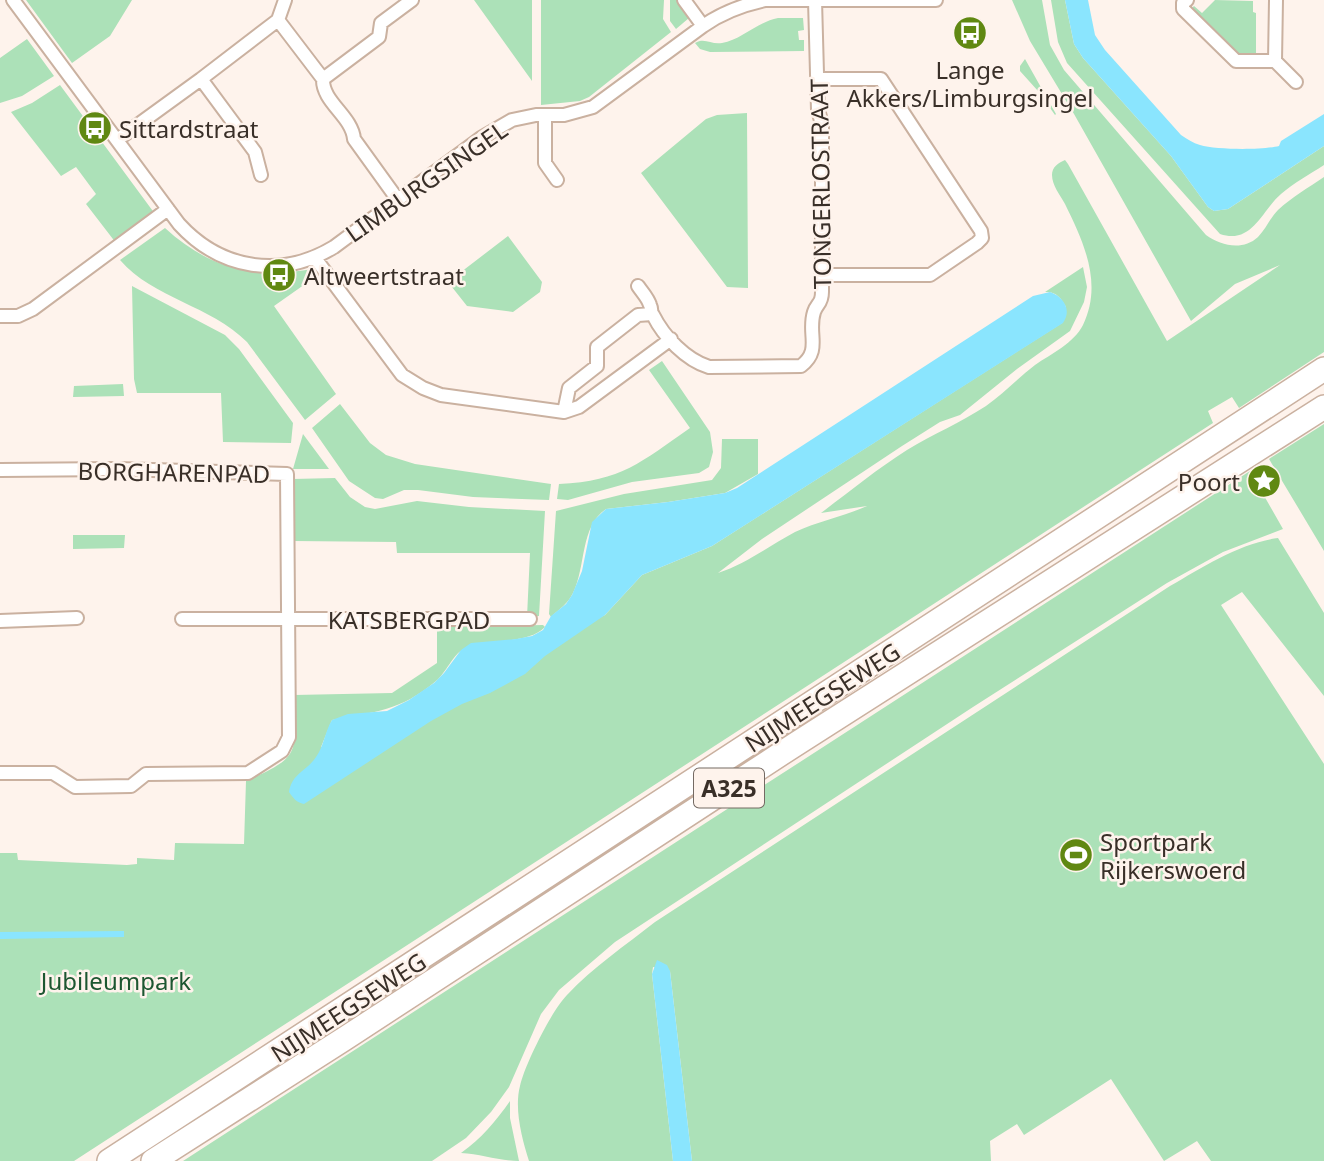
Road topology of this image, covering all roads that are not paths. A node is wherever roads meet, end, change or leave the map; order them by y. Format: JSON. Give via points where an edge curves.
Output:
{"nodes":[{"id":1,"x":13,"y":0,"type":"edge"},
{"id":2,"x":285,"y":0,"type":"edge"},
{"id":3,"x":412,"y":0,"type":"edge"},
{"id":4,"x":684,"y":0,"type":"edge"},
{"id":5,"x":816,"y":0,"type":"edge"},
{"id":6,"x":936,"y":0,"type":"edge"},
{"id":7,"x":1187,"y":0,"type":"edge"},
{"id":8,"x":1276,"y":0,"type":"edge"},
{"id":9,"x":278,"y":20,"type":"junction"},
{"id":10,"x":703,"y":26,"type":"junction"},
{"id":11,"x":1275,"y":61,"type":"junction"},
{"id":12,"x":201,"y":79,"type":"junction"},
{"id":13,"x":323,"y":79,"type":"junction"},
{"id":14,"x":818,"y":79,"type":"junction"},
{"id":15,"x":1296,"y":82,"type":"dead end"},
{"id":16,"x":545,"y":115,"type":"junction"},
{"id":17,"x":117,"y":139,"type":"junction"},
{"id":18,"x":261,"y":174,"type":"dead end"},
{"id":19,"x":557,"y":180,"type":"dead end"},
{"id":20,"x":398,"y":200,"type":"junction"},
{"id":21,"x":168,"y":209,"type":"junction"},
{"id":22,"x":315,"y":258,"type":"junction"},
{"id":23,"x":821,"y":275,"type":"junction"},
{"id":24,"x":638,"y":286,"type":"dead end"},
{"id":25,"x":652,"y":314,"type":"junction"},
{"id":26,"x":0,"y":316,"type":"edge"},
{"id":27,"x":671,"y":340,"type":"junction"},
{"id":28,"x":1324,"y":369,"type":"edge"},
{"id":29,"x":1324,"y":407,"type":"edge"},
{"id":30,"x":564,"y":412,"type":"junction"},
{"id":31,"x":0,"y":470,"type":"edge"},
{"id":32,"x":76,"y":618,"type":"dead end"},
{"id":33,"x":182,"y":619,"type":"dead end"},
{"id":34,"x":289,"y":619,"type":"junction"},
{"id":35,"x":530,"y":620,"type":"dead end"},
{"id":36,"x":0,"y":621,"type":"edge"},
{"id":37,"x":0,"y":773,"type":"edge"},
{"id":38,"x":109,"y":1161,"type":"edge"},
{"id":39,"x":153,"y":1161,"type":"edge"}],
"edges":[{"from":1,"to":17,"type":"street","name":"LIMBURGSINGEL"},
{"from":2,"to":9,"type":"street"},
{"from":3,"to":13,"type":"street","via":[[380,23],[379,37]]},
{"from":4,"to":10,"type":"street"},
{"from":5,"to":6,"type":"street","name":"LIMBURGSINGEL"},
{"from":5,"to":10,"type":"street","name":"LIMBURGSINGEL","via":[[742,5]]},
{"from":5,"to":14,"type":"street","name":"TONGERLOSTRAAT"},
{"from":7,"to":11,"type":"street","via":[[1183,9],[1236,61]]},
{"from":8,"to":11,"type":"street"},
{"from":9,"to":12,"type":"street"},
{"from":9,"to":13,"type":"street"},
{"from":10,"to":16,"type":"street","name":"LIMBURGSINGEL","via":[[593,107],[565,116]]},
{"from":11,"to":15,"type":"street"},
{"from":12,"to":17,"type":"street"},
{"from":12,"to":18,"type":"street","via":[[255,152]]},
{"from":13,"to":20,"type":"street","via":[[322,88]]},
{"from":14,"to":23,"type":"street","name":"TONGERLOSTRAAT"},
{"from":14,"to":23,"type":"street","via":[[881,79],[982,238],[930,275]]},
{"from":16,"to":19,"type":"street","via":[[545,163]]},
{"from":16,"to":20,"type":"street","name":"LIMBURGSINGEL","via":[[512,120],[485,135]]},
{"from":17,"to":21,"type":"street","name":"LIMBURGSINGEL"},
{"from":20,"to":22,"type":"street","name":"LIMBURGSINGEL"},
{"from":21,"to":22,"type":"street","name":"LIMBURGSINGEL","via":[[192,238],[244,264],[286,265]]},
{"from":21,"to":26,"type":"street","via":[[29,312]]},
{"from":22,"to":30,"type":"street","via":[[402,375],[423,388],[441,395]]},
{"from":23,"to":27,"type":"street","name":"TONGERLOSTRAAT","via":[[822,302],[814,312],[813,351],[801,366],[709,367],[687,357]]},
{"from":24,"to":25,"type":"street","name":"TONGERLOSTRAAT"},
{"from":25,"to":27,"type":"street","name":"TONGERLOSTRAAT"},
{"from":25,"to":30,"type":"street","via":[[638,315],[597,347],[597,366],[569,388]]},
{"from":27,"to":30,"type":"street","via":[[579,407]]},
{"from":28,"to":38,"type":"highway","name":"NIJMEEGSEWEG","number":"A325"},
{"from":29,"to":39,"type":"highway","name":"NIJMEEGSEWEG","number":"A325"},
{"from":31,"to":34,"type":"street","name":"BORGHARENPAD","via":[[287,474]]},
{"from":32,"to":36,"type":"street"},
{"from":33,"to":34,"type":"street","name":"KATSBERGPAD"},
{"from":34,"to":35,"type":"street","name":"KATSBERGPAD"},
{"from":34,"to":37,"type":"street","via":[[289,737],[282,751],[248,772],[146,774],[131,786],[75,787],[53,773]]}]}
